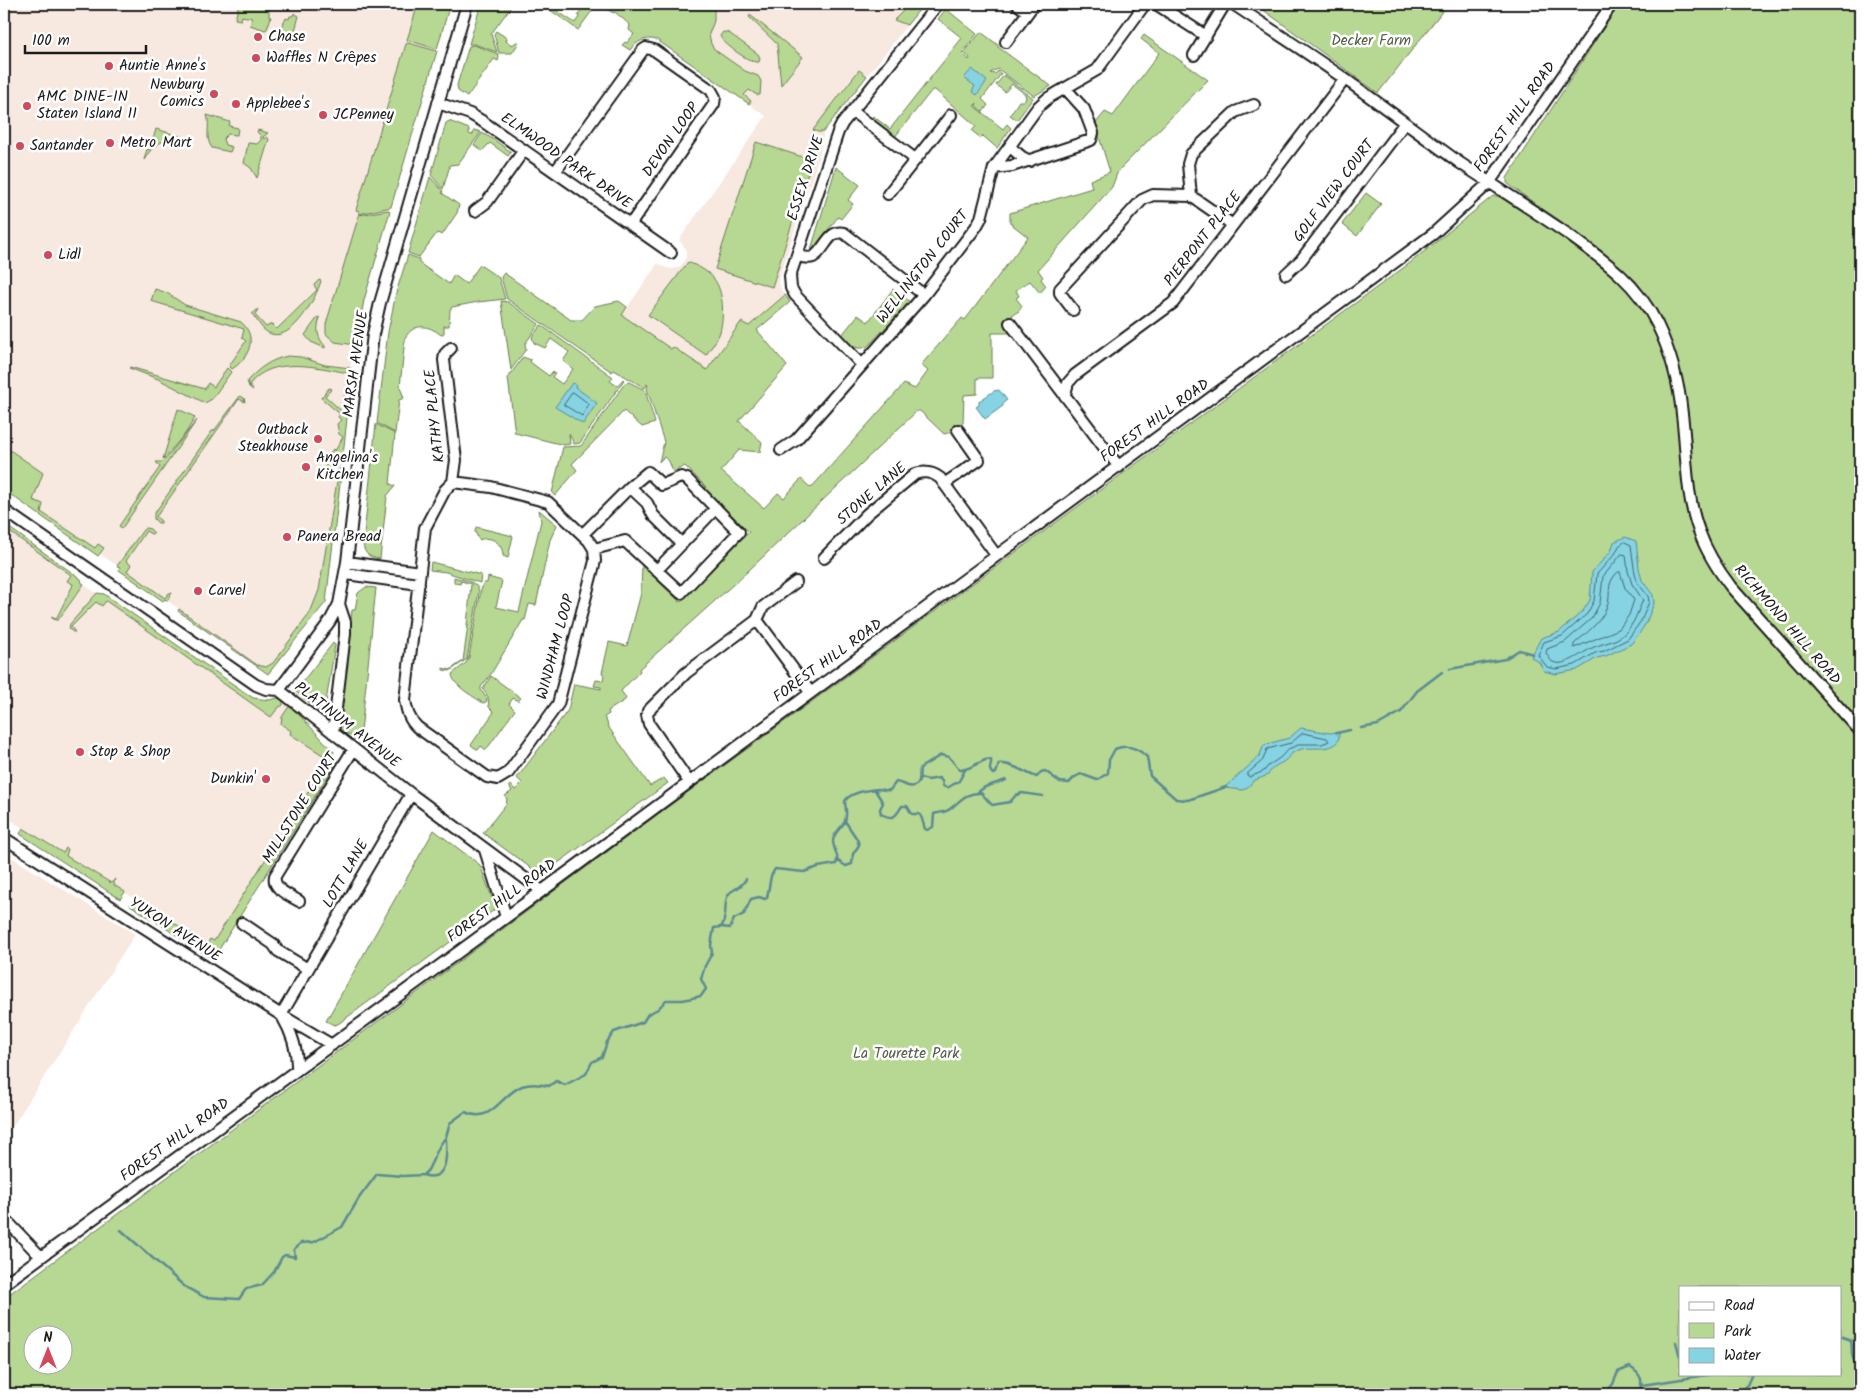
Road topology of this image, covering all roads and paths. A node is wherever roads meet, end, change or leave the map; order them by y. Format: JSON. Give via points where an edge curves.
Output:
{"nodes":[{"id":1,"x":467,"y":4,"type":"edge"},
{"id":2,"x":938,"y":4,"type":"edge"},
{"id":3,"x":1017,"y":4,"type":"edge"},
{"id":4,"x":1145,"y":4,"type":"edge"},
{"id":5,"x":1156,"y":4,"type":"edge"},
{"id":6,"x":1225,"y":4,"type":"edge"},
{"id":7,"x":1232,"y":4,"type":"edge"},
{"id":8,"x":1612,"y":4,"type":"edge"},
{"id":9,"x":1031,"y":8,"type":"edge"},
{"id":10,"x":1206,"y":36,"type":"junction"},
{"id":11,"x":1006,"y":42,"type":"dead end"},
{"id":12,"x":1194,"y":55,"type":"dead end"},
{"id":13,"x":1345,"y":79,"type":"junction"},
{"id":14,"x":1066,"y":89,"type":"junction"},
{"id":15,"x":438,"y":103,"type":"junction"},
{"id":16,"x":1254,"y":105,"type":"dead end"},
{"id":17,"x":852,"y":111,"type":"junction"},
{"id":18,"x":951,"y":114,"type":"dead end"},
{"id":19,"x":1404,"y":124,"type":"junction"},
{"id":20,"x":1010,"y":147,"type":"junction"},
{"id":21,"x":524,"y":150,"type":"junction"},
{"id":22,"x":915,"y":160,"type":"junction"},
{"id":23,"x":1030,"y":161,"type":"junction"},
{"id":24,"x":994,"y":168,"type":"junction"},
{"id":25,"x":555,"y":172,"type":"junction"},
{"id":26,"x":1489,"y":182,"type":"junction"},
{"id":27,"x":888,"y":194,"type":"dead end"},
{"id":28,"x":1191,"y":196,"type":"junction"},
{"id":29,"x":474,"y":211,"type":"dead end"},
{"id":30,"x":630,"y":225,"type":"junction"},
{"id":31,"x":1233,"y":225,"type":"junction"},
{"id":32,"x":671,"y":253,"type":"dead end"},
{"id":33,"x":796,"y":256,"type":"junction"},
{"id":34,"x":1286,"y":274,"type":"dead end"},
{"id":35,"x":924,"y":295,"type":"junction"},
{"id":36,"x":1073,"y":310,"type":"dead end"},
{"id":37,"x":1010,"y":323,"type":"dead end"},
{"id":38,"x":451,"y":348,"type":"dead end"},
{"id":39,"x":862,"y":365,"type":"junction"},
{"id":40,"x":1065,"y":394,"type":"junction"},
{"id":41,"x":958,"y":430,"type":"dead end"},
{"id":42,"x":781,"y":450,"type":"dead end"},
{"id":43,"x":1119,"y":466,"type":"junction"},
{"id":44,"x":453,"y":482,"type":"junction"},
{"id":45,"x":944,"y":484,"type":"junction"},
{"id":46,"x":630,"y":487,"type":"junction"},
{"id":47,"x":716,"y":508,"type":"junction"},
{"id":48,"x":4,"y":510,"type":"edge"},
{"id":49,"x":583,"y":534,"type":"junction"},
{"id":50,"x":682,"y":544,"type":"junction"},
{"id":51,"x":594,"y":549,"type":"junction"},
{"id":52,"x":996,"y":555,"type":"junction"},
{"id":53,"x":824,"y":558,"type":"dead end"},
{"id":54,"x":348,"y":562,"type":"junction"},
{"id":55,"x":657,"y":570,"type":"junction"},
{"id":56,"x":420,"y":572,"type":"junction"},
{"id":57,"x":346,"y":574,"type":"junction"},
{"id":58,"x":796,"y":582,"type":"dead end"},
{"id":59,"x":419,"y":584,"type":"junction"},
{"id":60,"x":339,"y":604,"type":"junction"},
{"id":61,"x":757,"y":620,"type":"junction"},
{"id":62,"x":279,"y":690,"type":"junction"},
{"id":63,"x":810,"y":692,"type":"junction"},
{"id":64,"x":1860,"y":731,"type":"edge"},
{"id":65,"x":333,"y":734,"type":"junction"},
{"id":66,"x":353,"y":750,"type":"junction"},
{"id":67,"x":689,"y":782,"type":"junction"},
{"id":68,"x":411,"y":794,"type":"junction"},
{"id":69,"x":4,"y":838,"type":"edge"},
{"id":70,"x":485,"y":850,"type":"junction"},
{"id":71,"x":542,"y":891,"type":"junction"},
{"id":72,"x":299,"y":901,"type":"dead end"},
{"id":73,"x":506,"y":917,"type":"junction"},
{"id":74,"x":242,"y":923,"type":"dead end"},
{"id":75,"x":308,"y":969,"type":"junction"},
{"id":76,"x":282,"y":1015,"type":"junction"},
{"id":77,"x":332,"y":1045,"type":"junction"},
{"id":78,"x":297,"y":1070,"type":"junction"},
{"id":79,"x":4,"y":1218,"type":"edge"},
{"id":80,"x":41,"y":1257,"type":"junction"},
{"id":81,"x":4,"y":1284,"type":"edge"}],
"edges":[{"from":1,"to":15,"type":"street","name":"MARSH AVENUE"},
{"from":2,"to":17,"type":"street","name":"ESSEX DRIVE"},
{"from":3,"to":9,"type":"street"},
{"from":4,"to":14,"type":"street","name":"WELLINGTON COURT","via":[[1097,70]]},
{"from":5,"to":10,"type":"street"},
{"from":6,"to":10,"type":"street"},
{"from":7,"to":13,"type":"street","name":"RICHMOND HILL ROAD"},
{"from":8,"to":26,"type":"street","name":"FOREST HILL ROAD"},
{"from":9,"to":11,"type":"street"},
{"from":10,"to":12,"type":"street"},
{"from":13,"to":19,"type":"street","name":"RICHMOND HILL ROAD"},
{"from":13,"to":31,"type":"street","name":"PIERPONT PLACE"},
{"from":14,"to":20,"type":"street","name":"WELLINGTON COURT","via":[[1042,102]]},
{"from":14,"to":23,"type":"street","via":[[1084,109],[1092,139]]},
{"from":15,"to":21,"type":"street","name":"ELMWOOD PARK DRIVE","via":[[470,114]]},
{"from":15,"to":54,"type":"street","name":"MARSH AVENUE","via":[[373,334]]},
{"from":16,"to":28,"type":"street","via":[[1235,112],[1191,154],[1188,164]]},
{"from":17,"to":22,"type":"street"},
{"from":17,"to":33,"type":"street","name":"ESSEX DRIVE","via":[[833,144]]},
{"from":18,"to":22,"type":"street"},
{"from":19,"to":26,"type":"street","name":"RICHMOND HILL ROAD"},
{"from":19,"to":34,"type":"street","name":"GOLF VIEW COURT","via":[[1301,260]]},
{"from":20,"to":23,"type":"street"},
{"from":20,"to":24,"type":"street","name":"WELLINGTON COURT"},
{"from":21,"to":25,"type":"street","name":"ELMWOOD PARK DRIVE"},
{"from":21,"to":29,"type":"street","via":[[487,202]]},
{"from":22,"to":27,"type":"street"},
{"from":23,"to":24,"type":"street"},
{"from":24,"to":35,"type":"street","name":"WELLINGTON COURT","via":[[981,218]]},
{"from":25,"to":30,"type":"street","name":"ELMWOOD PARK DRIVE"},
{"from":25,"to":30,"type":"street","name":"DEVON LOOP","via":[[646,48],[654,50],[711,90],[716,97],[714,104]]},
{"from":26,"to":43,"type":"street","name":"FOREST HILL ROAD","via":[[1433,234]]},
{"from":26,"to":64,"type":"street","name":"RICHMOND HILL ROAD","via":[[1601,259],[1634,287],[1647,305],[1667,349],[1677,385],[1692,502],[1705,545],[1731,587]]},
{"from":28,"to":31,"type":"street"},
{"from":28,"to":36,"type":"street","via":[[1153,195],[1142,200],[1060,289]]},
{"from":30,"to":32,"type":"street","name":"ELMWOOD PARK DRIVE"},
{"from":31,"to":40,"type":"street","name":"PIERPONT PLACE","via":[[1173,303],[1075,375]]},
{"from":33,"to":35,"type":"street","via":[[813,257],[833,235],[844,232]]},
{"from":33,"to":39,"type":"street","name":"ESSEX DRIVE","via":[[790,280],[795,295]]},
{"from":35,"to":39,"type":"street","name":"WELLINGTON COURT"},
{"from":37,"to":40,"type":"street"},
{"from":38,"to":44,"type":"street","name":"KATHY PLACE","via":[[444,360],[456,460]]},
{"from":39,"to":42,"type":"street","name":"WELLINGTON COURT","via":[[796,440]]},
{"from":40,"to":43,"type":"street"},
{"from":41,"to":45,"type":"street","via":[[979,460]]},
{"from":43,"to":52,"type":"street","name":"FOREST HILL ROAD"},
{"from":44,"to":49,"type":"street","via":[[544,500]]},
{"from":44,"to":56,"type":"street","name":"WINDHAM LOOP","via":[[427,523]]},
{"from":45,"to":52,"type":"street","name":"STONE LANE"},
{"from":45,"to":53,"type":"street","name":"STONE LANE","via":[[928,472],[915,474],[867,514]]},
{"from":46,"to":47,"type":"street","via":[[648,472],[662,485],[681,477]]},
{"from":46,"to":49,"type":"street"},
{"from":46,"to":50,"type":"street"},
{"from":47,"to":50,"type":"street"},
{"from":47,"to":55,"type":"street","via":[[738,530],[738,534],[681,593]]},
{"from":48,"to":62,"type":"street","name":"PLATINUM AVENUE","via":[[256,685],[266,690]]},
{"from":49,"to":51,"type":"street"},
{"from":50,"to":55,"type":"street"},
{"from":51,"to":55,"type":"street","via":[[625,541]]},
{"from":51,"to":59,"type":"street","name":"WINDHAM LOOP","via":[[595,560],[558,704],[508,773],[498,779],[487,777],[417,727],[408,716],[405,700]]},
{"from":52,"to":63,"type":"street","name":"FOREST HILL ROAD"},
{"from":54,"to":56,"type":"street"},
{"from":54,"to":57,"type":"street","name":"MARSH AVENUE"},
{"from":56,"to":59,"type":"street","name":"WINDHAM LOOP"},
{"from":57,"to":59,"type":"street"},
{"from":57,"to":60,"type":"street","name":"MARSH AVENUE"},
{"from":58,"to":61,"type":"street","via":[[763,607]]},
{"from":60,"to":62,"type":"street","name":"MARSH AVENUE"},
{"from":60,"to":65,"type":"street","via":[[345,634]]},
{"from":61,"to":63,"type":"street"},
{"from":61,"to":67,"type":"street","via":[[686,673],[648,712],[649,724]]},
{"from":62,"to":65,"type":"street","name":"PLATINUM AVENUE"},
{"from":63,"to":67,"type":"street","name":"FOREST HILL ROAD"},
{"from":65,"to":66,"type":"street","name":"PLATINUM AVENUE"},
{"from":66,"to":68,"type":"street","name":"PLATINUM AVENUE"},
{"from":66,"to":72,"type":"street","name":"MILLSTONE COURT","via":[[275,876],[277,887]]},
{"from":67,"to":71,"type":"street","name":"FOREST HILL ROAD"},
{"from":68,"to":70,"type":"street","name":"PLATINUM AVENUE"},
{"from":68,"to":75,"type":"street","name":"LOTT LANE"},
{"from":69,"to":76,"type":"street","name":"YUKON AVENUE"},
{"from":70,"to":71,"type":"street","name":"PLATINUM AVENUE"},
{"from":70,"to":73,"type":"street"},
{"from":71,"to":73,"type":"street","name":"FOREST HILL ROAD"},
{"from":73,"to":77,"type":"street","name":"FOREST HILL ROAD"},
{"from":74,"to":75,"type":"street","via":[[273,944],[278,952]]},
{"from":75,"to":76,"type":"street","name":"LOTT LANE"},
{"from":76,"to":77,"type":"street","name":"YUKON AVENUE"},
{"from":76,"to":78,"type":"street","via":[[294,1043]]},
{"from":77,"to":78,"type":"street","name":"FOREST HILL ROAD"},
{"from":78,"to":80,"type":"street","name":"FOREST HILL ROAD"},
{"from":79,"to":80,"type":"street"},
{"from":80,"to":81,"type":"street","name":"FOREST HILL ROAD"}]}
